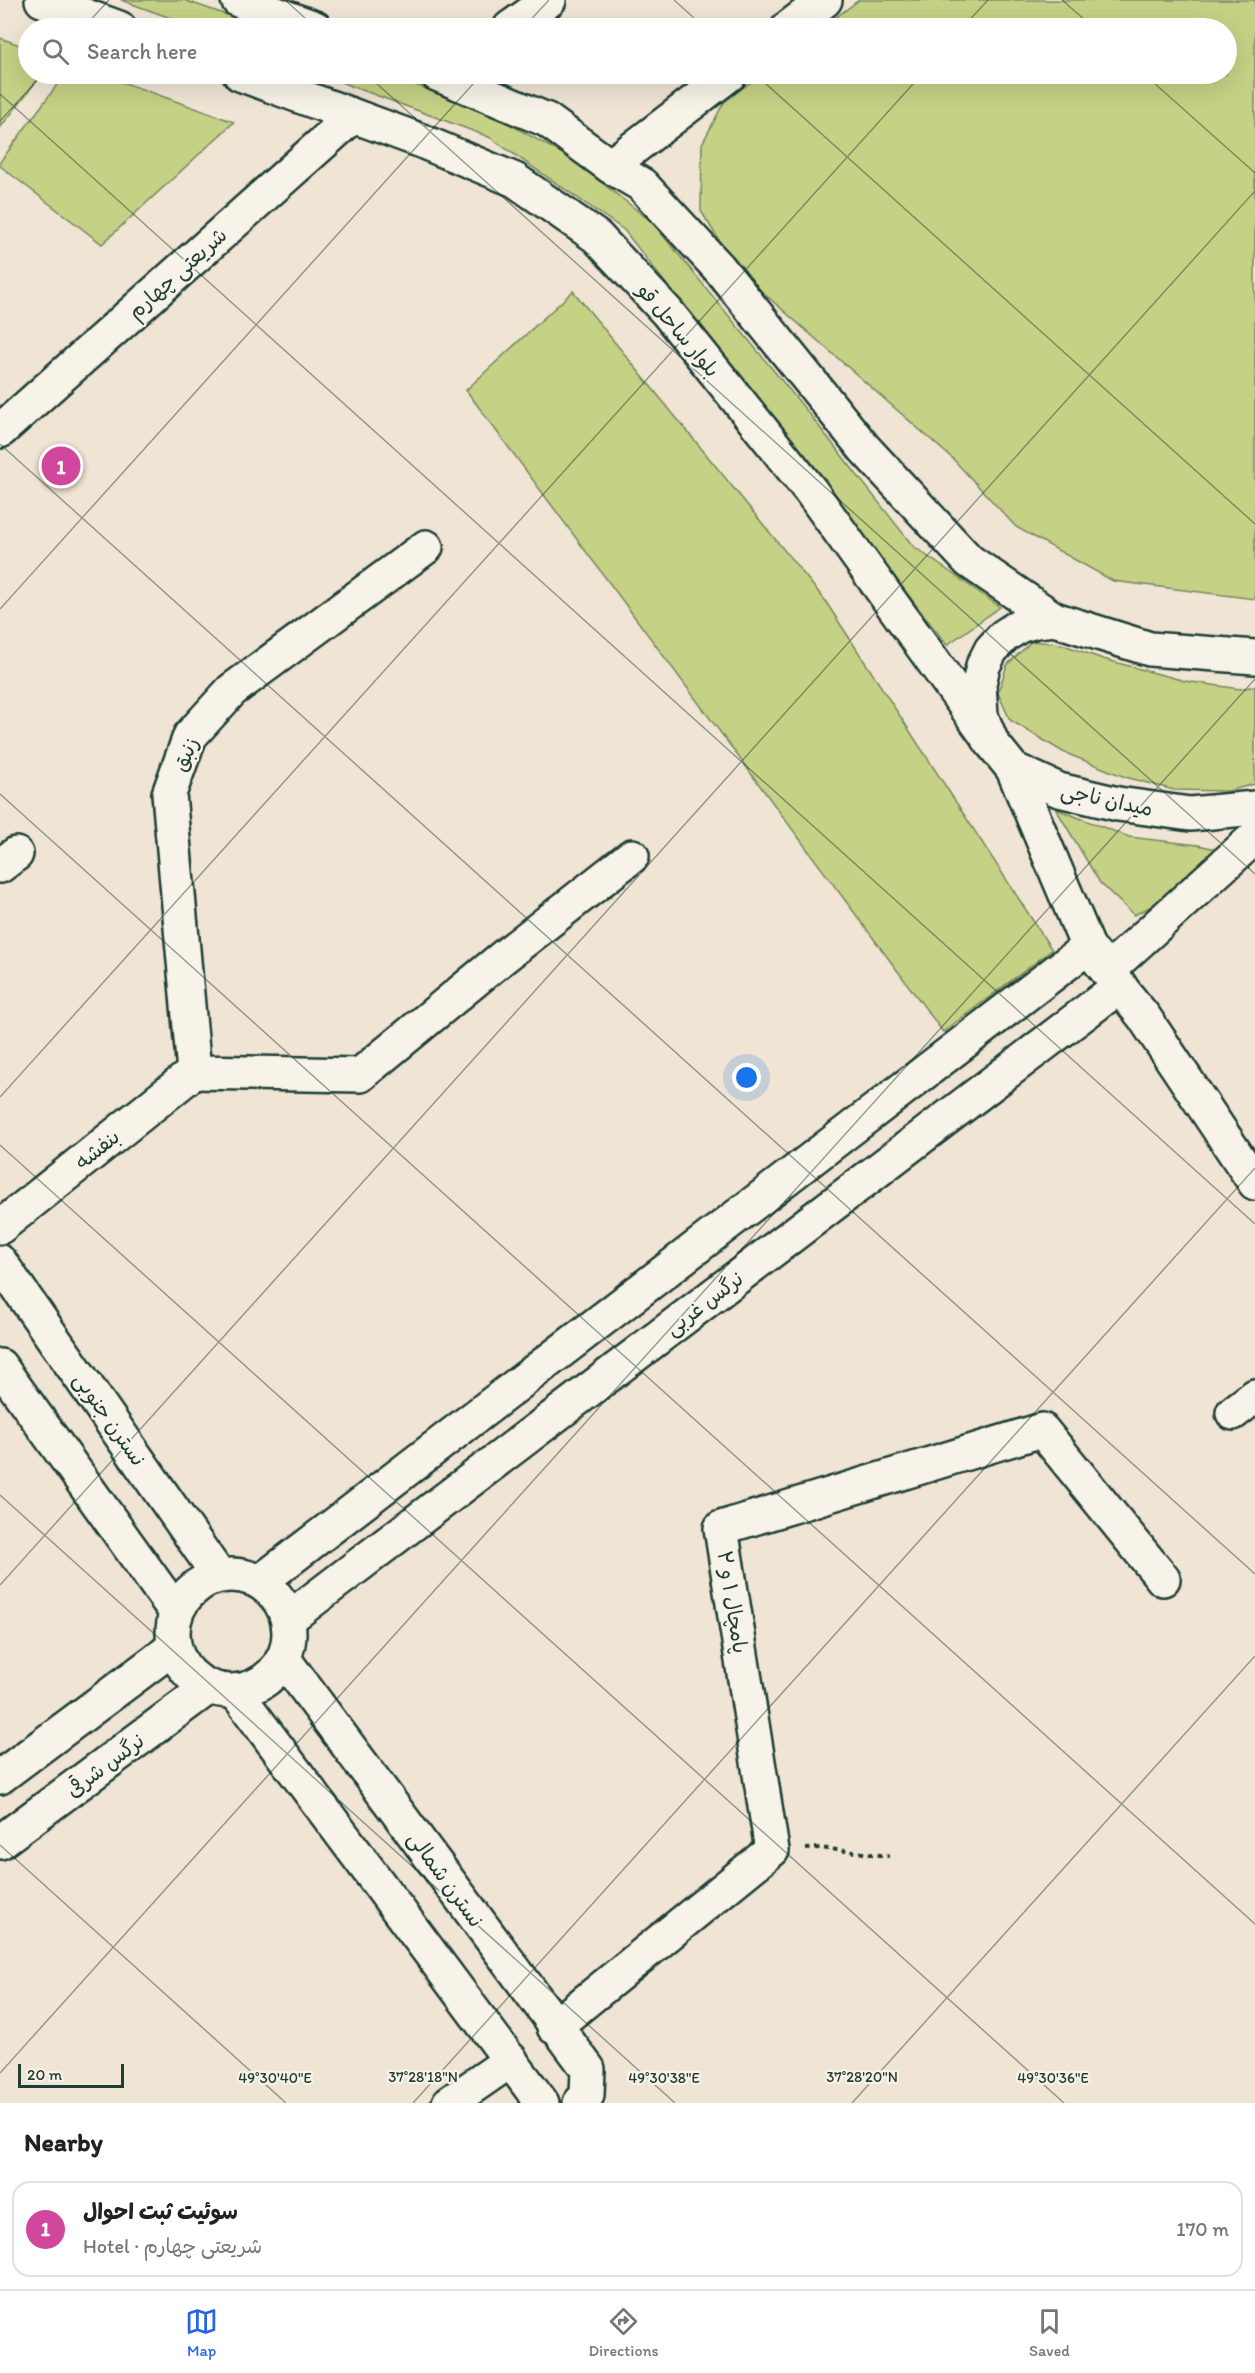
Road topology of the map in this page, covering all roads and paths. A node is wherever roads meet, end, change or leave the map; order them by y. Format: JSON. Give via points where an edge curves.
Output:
{"nodes":[{"id":1,"x":42,"y":0,"type":"edge"},
{"id":2,"x":238,"y":0,"type":"edge"},
{"id":3,"x":549,"y":0,"type":"edge"},
{"id":4,"x":825,"y":0,"type":"edge"},
{"id":5,"x":277,"y":6,"type":"edge"},
{"id":6,"x":91,"y":18,"type":"edge"},
{"id":7,"x":298,"y":18,"type":"edge"},
{"id":8,"x":524,"y":18,"type":"edge"},
{"id":9,"x":801,"y":18,"type":"edge"},
{"id":10,"x":267,"y":84,"type":"edge"},
{"id":11,"x":466,"y":84,"type":"edge"},
{"id":12,"x":717,"y":84,"type":"edge"},
{"id":13,"x":353,"y":116,"type":"junction"},
{"id":14,"x":610,"y":166,"type":"junction"},
{"id":15,"x":0,"y":431,"type":"edge"},
{"id":16,"x":426,"y":547,"type":"dead end"},
{"id":17,"x":1054,"y":619,"type":"junction"},
{"id":18,"x":1255,"y":657,"type":"edge"},
{"id":19,"x":992,"y":743,"type":"junction"},
{"id":20,"x":1013,"y":769,"type":"junction"},
{"id":21,"x":1255,"y":808,"type":"edge"},
{"id":22,"x":1255,"y":837,"type":"edge"},
{"id":23,"x":632,"y":856,"type":"dead end"},
{"id":24,"x":1105,"y":968,"type":"junction"},
{"id":25,"x":194,"y":1072,"type":"junction"},
{"id":26,"x":1255,"y":1183,"type":"edge"},
{"id":27,"x":0,"y":1227,"type":"edge"},
{"id":28,"x":0,"y":1262,"type":"edge"},
{"id":29,"x":0,"y":1366,"type":"edge"},
{"id":30,"x":219,"y":1576,"type":"junction"},
{"id":31,"x":1163,"y":1579,"type":"dead end"},
{"id":32,"x":260,"y":1582,"type":"junction"},
{"id":33,"x":176,"y":1612,"type":"junction"},
{"id":34,"x":288,"y":1619,"type":"junction"},
{"id":35,"x":174,"y":1647,"type":"junction"},
{"id":36,"x":283,"y":1658,"type":"junction"},
{"id":37,"x":222,"y":1689,"type":"junction"},
{"id":38,"x":0,"y":1777,"type":"edge"},
{"id":39,"x":0,"y":1842,"type":"edge"},
{"id":40,"x":772,"y":1850,"type":"junction"},
{"id":41,"x":889,"y":1856,"type":"dead end"},
{"id":42,"x":555,"y":2027,"type":"junction"},
{"id":43,"x":511,"y":2060,"type":"junction"},
{"id":44,"x":449,"y":2103,"type":"edge"},
{"id":45,"x":542,"y":2103,"type":"edge"},
{"id":46,"x":580,"y":2103,"type":"edge"}],
"edges":[{"from":1,"to":6,"type":"street"},
{"from":2,"to":5,"type":"street"},
{"from":3,"to":8,"type":"street"},
{"from":4,"to":9,"type":"street"},
{"from":5,"to":7,"type":"street"},
{"from":10,"to":13,"type":"street","name":"بلوار ساحل قو"},
{"from":11,"to":14,"type":"street","via":[[547,120]]},
{"from":12,"to":14,"type":"street"},
{"from":13,"to":15,"type":"street","name":"شریعتی چهارم"},
{"from":13,"to":19,"type":"street","name":"بلوار ساحل قو","via":[[515,180],[597,237],[667,312],[810,490]]},
{"from":14,"to":17,"type":"street","via":[[642,185],[719,268],[864,448],[969,561]]},
{"from":16,"to":25,"type":"street","name":"زنبق","via":[[232,690],[190,736],[169,794]]},
{"from":17,"to":18,"type":"street","name":"میدان ناجی","via":[[1150,649]]},
{"from":17,"to":19,"type":"street","name":"میدان ناجی","via":[[1019,627],[991,650],[979,684],[981,716]]},
{"from":19,"to":20,"type":"street","name":"میدان ناجی"},
{"from":20,"to":21,"type":"street","name":"میدان ناجی","via":[[1059,790],[1118,804],[1190,814]]},
{"from":20,"to":24,"type":"street"},
{"from":22,"to":24,"type":"street"},
{"from":23,"to":25,"type":"street","via":[[360,1075]]},
{"from":24,"to":26,"type":"street","via":[[1144,1017]]},
{"from":24,"to":32,"type":"street"},
{"from":24,"to":34,"type":"street","name":"نرگس غربی"},
{"from":25,"to":27,"type":"street","name":"بنفشه"},
{"from":28,"to":30,"type":"street","name":"نسترن جنوبی"},
{"from":29,"to":33,"type":"street"},
{"from":30,"to":32,"type":"street","via":[[240,1575]]},
{"from":30,"to":33,"type":"street","via":[[193,1588]]},
{"from":31,"to":40,"type":"street","name":"پامچال ۱ و ۲","via":[[1042,1430],[721,1528]]},
{"from":32,"to":34,"type":"street","via":[[273,1592]]},
{"from":33,"to":35,"type":"street"},
{"from":34,"to":36,"type":"street","via":[[289,1639]]},
{"from":35,"to":37,"type":"street","via":[[193,1678]]},
{"from":35,"to":38,"type":"street"},
{"from":36,"to":37,"type":"street","via":[[255,1686]]},
{"from":36,"to":42,"type":"street","name":"نسترن شمالی"},
{"from":37,"to":39,"type":"street","name":"نرگس شرقی"},
{"from":37,"to":43,"type":"street"},
{"from":40,"to":41,"type":"path","via":[[820,1848]]},
{"from":40,"to":42,"type":"street"},
{"from":42,"to":46,"type":"street","name":"نسترن شمالی","via":[[588,2069],[587,2095]]},
{"from":43,"to":44,"type":"street"},
{"from":43,"to":45,"type":"street"}]}
